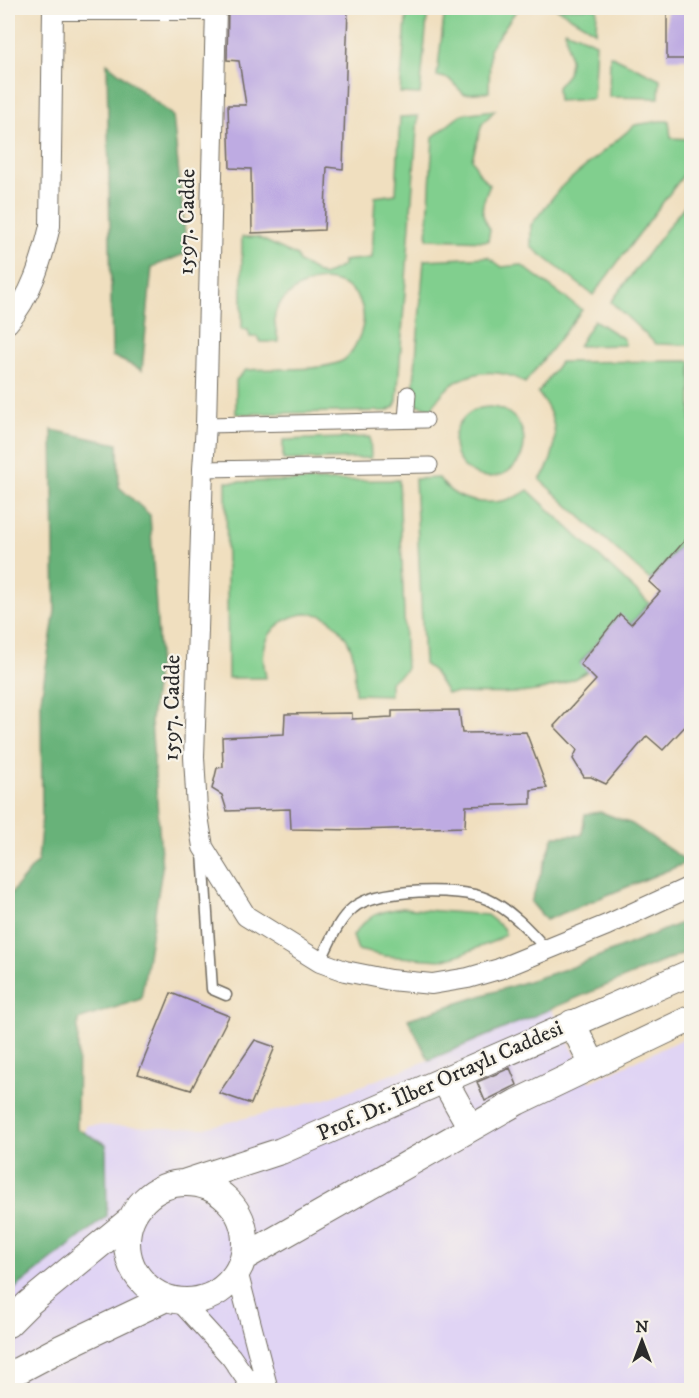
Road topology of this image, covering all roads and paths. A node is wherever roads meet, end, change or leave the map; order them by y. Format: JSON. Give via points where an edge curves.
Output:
{"nodes":[{"id":1,"x":216,"y":8,"type":"edge"},
{"id":2,"x":53,"y":9,"type":"edge"},
{"id":3,"x":8,"y":323,"type":"edge"},
{"id":4,"x":408,"y":394,"type":"dead end"},
{"id":5,"x":406,"y":420,"type":"junction"},
{"id":6,"x":426,"y":420,"type":"dead end"},
{"id":7,"x":206,"y":425,"type":"junction"},
{"id":8,"x":430,"y":465,"type":"dead end"},
{"id":9,"x":203,"y":469,"type":"junction"},
{"id":10,"x":203,"y":847,"type":"junction"},
{"id":11,"x":692,"y":886,"type":"edge"},
{"id":12,"x":546,"y":949,"type":"junction"},
{"id":13,"x":320,"y":962,"type":"junction"},
{"id":14,"x":692,"y":972,"type":"edge"},
{"id":15,"x":226,"y":995,"type":"dead end"},
{"id":16,"x":692,"y":1018,"type":"edge"},
{"id":17,"x":572,"y":1023,"type":"junction"},
{"id":18,"x":593,"y":1065,"type":"junction"},
{"id":19,"x":444,"y":1080,"type":"junction"},
{"id":20,"x":471,"y":1128,"type":"junction"},
{"id":21,"x":186,"y":1182,"type":"junction"},
{"id":22,"x":131,"y":1219,"type":"junction"},
{"id":23,"x":240,"y":1265,"type":"junction"},
{"id":24,"x":173,"y":1299,"type":"junction"},
{"id":25,"x":8,"y":1324,"type":"edge"},
{"id":26,"x":8,"y":1376,"type":"edge"},
{"id":27,"x":254,"y":1390,"type":"edge"},
{"id":28,"x":268,"y":1390,"type":"edge"}],
"edges":[{"from":1,"to":2,"type":"street"},
{"from":1,"to":7,"type":"street","name":"1597. Cadde"},
{"from":2,"to":3,"type":"street","via":[[50,226],[41,261]]},
{"from":4,"to":5,"type":"street"},
{"from":5,"to":6,"type":"street"},
{"from":5,"to":7,"type":"street"},
{"from":7,"to":9,"type":"street","name":"1597. Cadde"},
{"from":8,"to":9,"type":"street","via":[[408,472]]},
{"from":9,"to":10,"type":"street","name":"1597. Cadde","via":[[194,757]]},
{"from":10,"to":13,"type":"street","name":"1597. Cadde","via":[[246,916]]},
{"from":10,"to":15,"type":"lane","via":[[212,989]]},
{"from":11,"to":12,"type":"street","name":"1597. Cadde"},
{"from":12,"to":13,"type":"street","name":"1597. Cadde","via":[[479,975],[432,984],[390,980]]},
{"from":12,"to":13,"type":"lane","via":[[520,921],[486,898],[457,893],[396,893],[366,899],[352,908]]},
{"from":14,"to":17,"type":"street","name":"Prof. Dr. İlber Ortaylı Caddesi"},
{"from":16,"to":18,"type":"street"},
{"from":17,"to":18,"type":"street"},
{"from":17,"to":19,"type":"street","name":"Prof. Dr. İlber Ortaylı Caddesi"},
{"from":18,"to":20,"type":"street"},
{"from":19,"to":20,"type":"street"},
{"from":19,"to":21,"type":"street","name":"Prof. Dr. İlber Ortaylı Caddesi","via":[[281,1151]]},
{"from":20,"to":23,"type":"street"},
{"from":21,"to":22,"type":"street","name":"Prof. Dr. İlber Ortaylı Caddesi","via":[[169,1184],[153,1192]]},
{"from":21,"to":23,"type":"street","via":[[220,1193],[234,1206],[245,1240]]},
{"from":22,"to":24,"type":"street","via":[[127,1234],[131,1266],[152,1290]]},
{"from":22,"to":25,"type":"street","name":"Prof. Dr. İlber Ortaylı Caddesi"},
{"from":23,"to":24,"type":"street","via":[[227,1285],[213,1294],[196,1300]]},
{"from":23,"to":28,"type":"street"},
{"from":24,"to":26,"type":"street"},
{"from":24,"to":27,"type":"street","via":[[231,1357]]}]}
